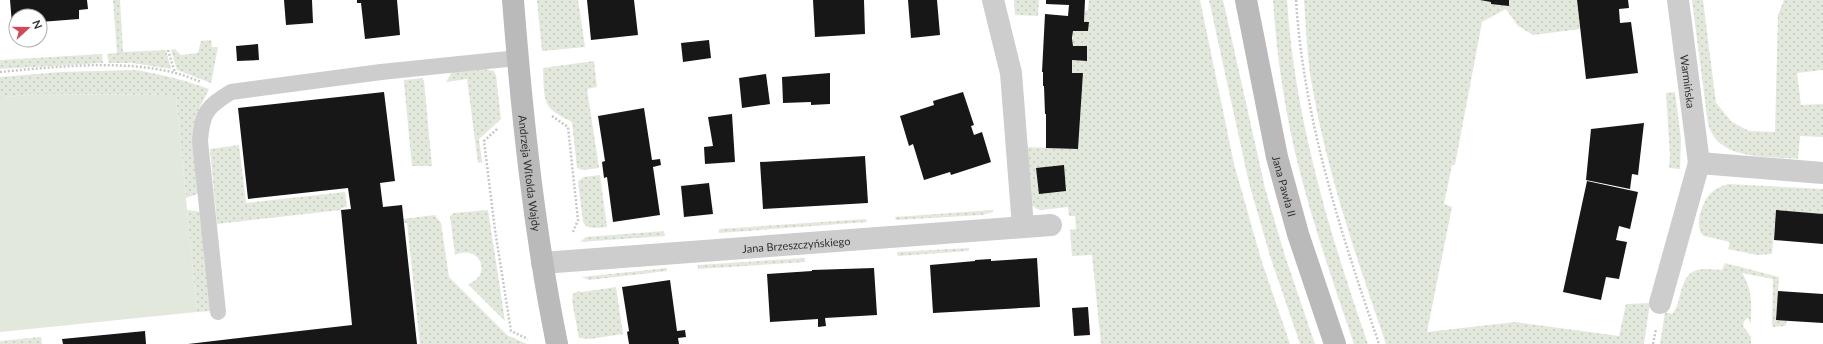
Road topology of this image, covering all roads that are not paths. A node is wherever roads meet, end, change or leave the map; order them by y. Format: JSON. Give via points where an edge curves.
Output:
{"nodes":[{"id":1,"x":513,"y":0,"type":"edge"},
{"id":2,"x":992,"y":0,"type":"edge"},
{"id":3,"x":1246,"y":0,"type":"edge"},
{"id":4,"x":1252,"y":0,"type":"edge"},
{"id":5,"x":1678,"y":0,"type":"edge"},
{"id":6,"x":1252,"y":24,"type":"junction"},
{"id":7,"x":518,"y":58,"type":"junction"},
{"id":8,"x":1699,"y":164,"type":"junction"},
{"id":9,"x":1823,"y":173,"type":"edge"},
{"id":10,"x":1051,"y":225,"type":"dead end"},
{"id":11,"x":1023,"y":227,"type":"junction"},
{"id":12,"x":542,"y":263,"type":"junction"},
{"id":13,"x":1660,"y":304,"type":"dead end"},
{"id":14,"x":218,"y":312,"type":"dead end"},
{"id":15,"x":557,"y":344,"type":"edge"},
{"id":16,"x":1335,"y":344,"type":"edge"}],
"edges":[{"from":1,"to":7,"type":"main road","name":"Andrzeja Witolda Wajdy"},
{"from":2,"to":11,"type":"street","via":[[1011,73]]},
{"from":3,"to":6,"type":"main road","name":"Jana Pawła II"},
{"from":4,"to":6,"type":"main road","name":"Jana Pawła II"},
{"from":5,"to":8,"type":"street","name":"Warmińska"},
{"from":6,"to":16,"type":"main road","name":"Jana Pawła II","via":[[1277,157],[1298,234]]},
{"from":7,"to":12,"type":"main road","name":"Andrzeja Witolda Wajdy"},
{"from":7,"to":14,"type":"lane","via":[[381,72],[231,92],[212,104],[205,112],[201,124],[200,141]]},
{"from":8,"to":9,"type":"street"},
{"from":8,"to":13,"type":"street","name":"Warmińska"},
{"from":10,"to":11,"type":"street","name":"Jana Brzeszczyńskiego"},
{"from":11,"to":12,"type":"street","name":"Jana Brzeszczyńskiego"},
{"from":12,"to":15,"type":"main road","name":"Andrzeja Witolda Wajdy"}]}
